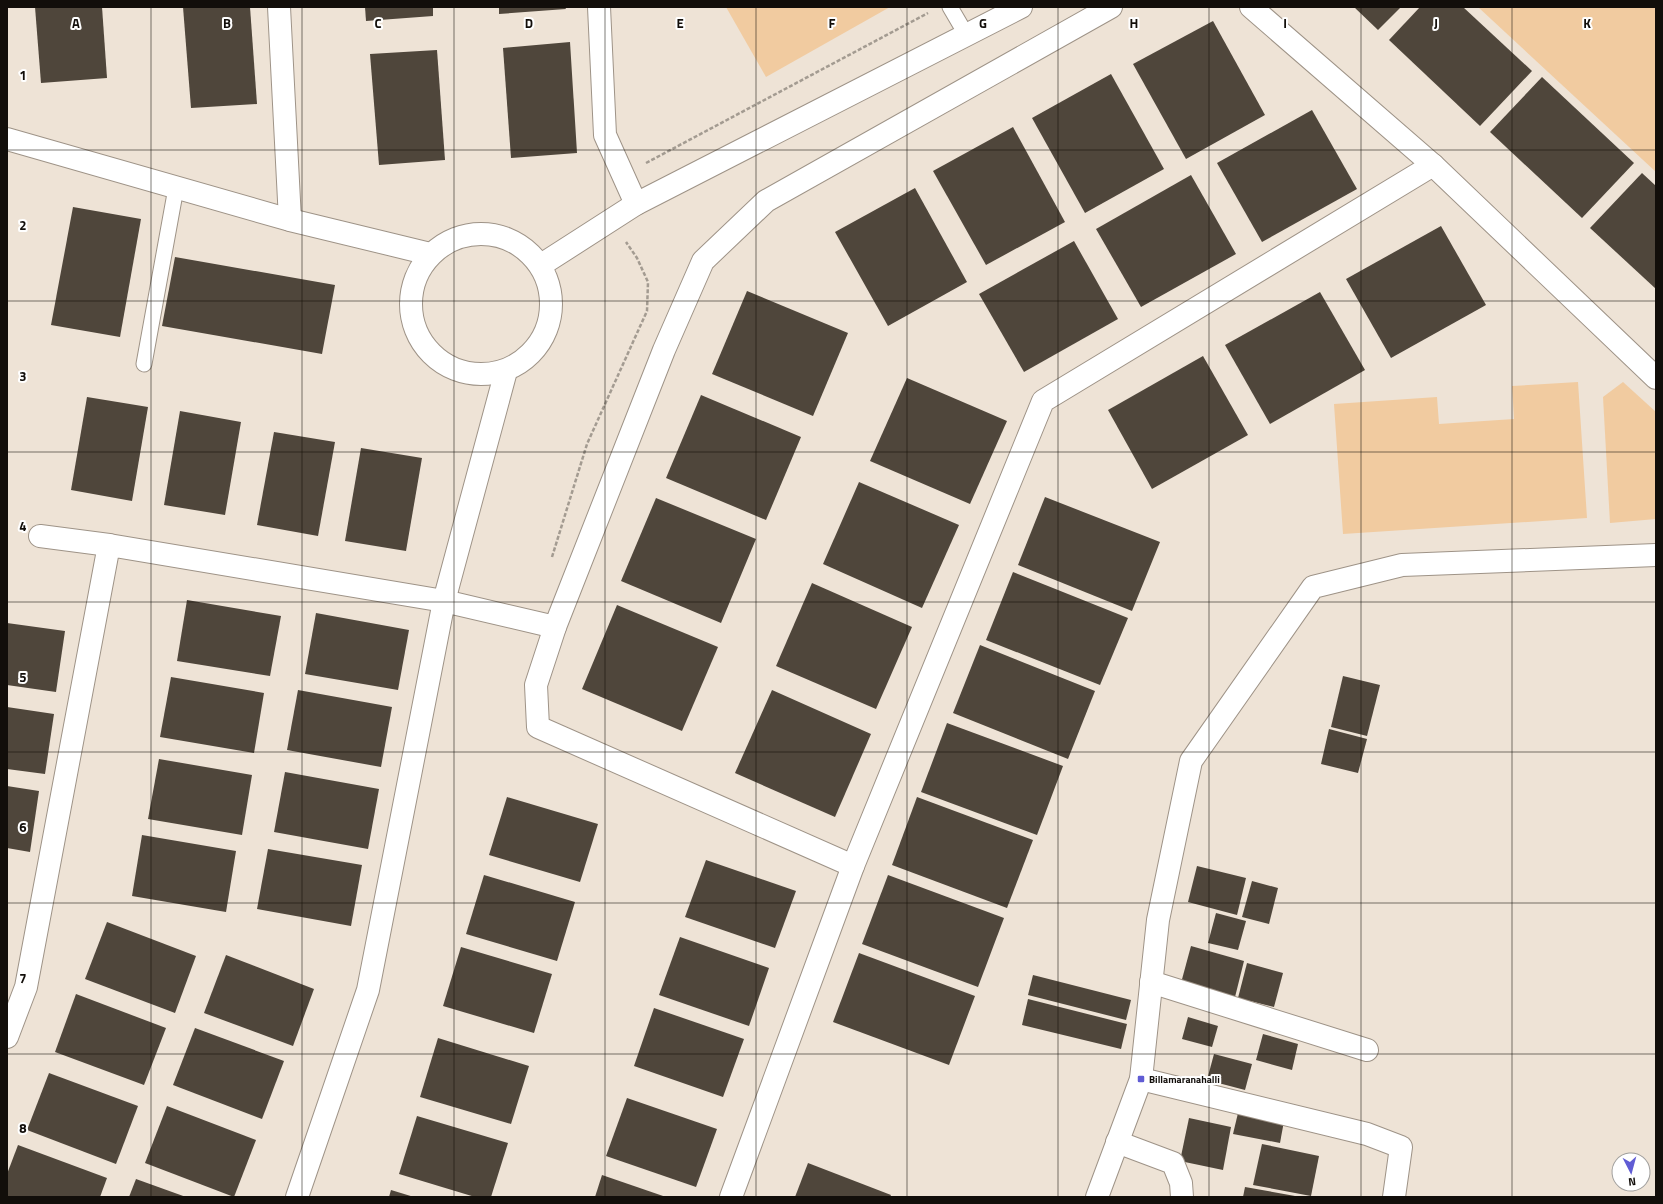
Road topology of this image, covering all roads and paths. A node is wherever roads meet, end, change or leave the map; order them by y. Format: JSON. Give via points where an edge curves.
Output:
{"nodes":[{"id":1,"x":280,"y":7,"type":"edge"},
{"id":2,"x":599,"y":7,"type":"edge"},
{"id":3,"x":950,"y":7,"type":"edge"},
{"id":4,"x":1111,"y":7,"type":"edge"},
{"id":5,"x":1251,"y":7,"type":"edge"},
{"id":6,"x":1019,"y":8,"type":"edge"},
{"id":7,"x":930,"y":12,"type":"dead end"},
{"id":8,"x":967,"y":36,"type":"junction"},
{"id":9,"x":7,"y":139,"type":"edge"},
{"id":10,"x":1433,"y":165,"type":"junction"},
{"id":11,"x":623,"y":176,"type":"junction"},
{"id":12,"x":176,"y":188,"type":"junction"},
{"id":13,"x":636,"y":204,"type":"junction"},
{"id":14,"x":290,"y":220,"type":"junction"},
{"id":15,"x":611,"y":220,"type":"junction"},
{"id":16,"x":430,"y":254,"type":"junction"},
{"id":17,"x":542,"y":265,"type":"junction"},
{"id":18,"x":144,"y":364,"type":"dead end"},
{"id":19,"x":506,"y":371,"type":"junction"},
{"id":20,"x":1656,"y":378,"type":"edge"},
{"id":21,"x":40,"y":536,"type":"dead end"},
{"id":22,"x":109,"y":545,"type":"junction"},
{"id":23,"x":1656,"y":555,"type":"edge"},
{"id":24,"x":552,"y":558,"type":"dead end"},
{"id":25,"x":444,"y":600,"type":"junction"},
{"id":26,"x":555,"y":627,"type":"junction"},
{"id":27,"x":853,"y":866,"type":"junction"},
{"id":28,"x":1151,"y":982,"type":"junction"},
{"id":29,"x":9,"y":1028,"type":"edge"},
{"id":30,"x":1367,"y":1050,"type":"dead end"},
{"id":31,"x":1141,"y":1079,"type":"junction"},
{"id":32,"x":1117,"y":1142,"type":"junction"},
{"id":33,"x":297,"y":1197,"type":"edge"},
{"id":34,"x":731,"y":1197,"type":"edge"},
{"id":35,"x":1096,"y":1197,"type":"edge"},
{"id":36,"x":1182,"y":1197,"type":"edge"},
{"id":37,"x":1394,"y":1197,"type":"edge"}],
"edges":[{"from":1,"to":14,"type":"street"},
{"from":2,"to":11,"type":"street","via":[[605,135]]},
{"from":3,"to":8,"type":"lane"},
{"from":4,"to":26,"type":"street","via":[[766,201],[703,261],[664,350]]},
{"from":5,"to":10,"type":"street"},
{"from":6,"to":8,"type":"street"},
{"from":7,"to":11,"type":"path"},
{"from":8,"to":13,"type":"street"},
{"from":9,"to":12,"type":"street"},
{"from":10,"to":20,"type":"street"},
{"from":10,"to":27,"type":"street","via":[[1043,401]]},
{"from":11,"to":13,"type":"street"},
{"from":12,"to":14,"type":"street"},
{"from":12,"to":18,"type":"lane"},
{"from":13,"to":15,"type":"street"},
{"from":14,"to":16,"type":"street"},
{"from":15,"to":17,"type":"street"},
{"from":15,"to":24,"type":"path","via":[[637,258],[648,282],[648,311],[587,444]]},
{"from":16,"to":17,"type":"street","via":[[457,237],[488,233],[518,243]]},
{"from":16,"to":19,"type":"street","via":[[414,282],[413,289],[411,313],[421,343],[444,364],[474,375]]},
{"from":17,"to":19,"type":"street","via":[[552,295],[549,326],[533,353]]},
{"from":19,"to":25,"type":"street"},
{"from":21,"to":22,"type":"street"},
{"from":22,"to":25,"type":"street"},
{"from":22,"to":29,"type":"street","via":[[26,987]]},
{"from":23,"to":28,"type":"street","via":[[1402,565],[1313,587],[1191,760],[1158,920]]},
{"from":25,"to":26,"type":"street"},
{"from":25,"to":33,"type":"street","via":[[368,990]]},
{"from":26,"to":27,"type":"street","via":[[536,685],[538,727]]},
{"from":27,"to":34,"type":"street"},
{"from":28,"to":30,"type":"street"},
{"from":28,"to":31,"type":"street"},
{"from":31,"to":32,"type":"street"},
{"from":31,"to":37,"type":"street","via":[[1367,1134],[1401,1147]]},
{"from":32,"to":35,"type":"street"},
{"from":32,"to":36,"type":"street","via":[[1173,1163]]}]}
